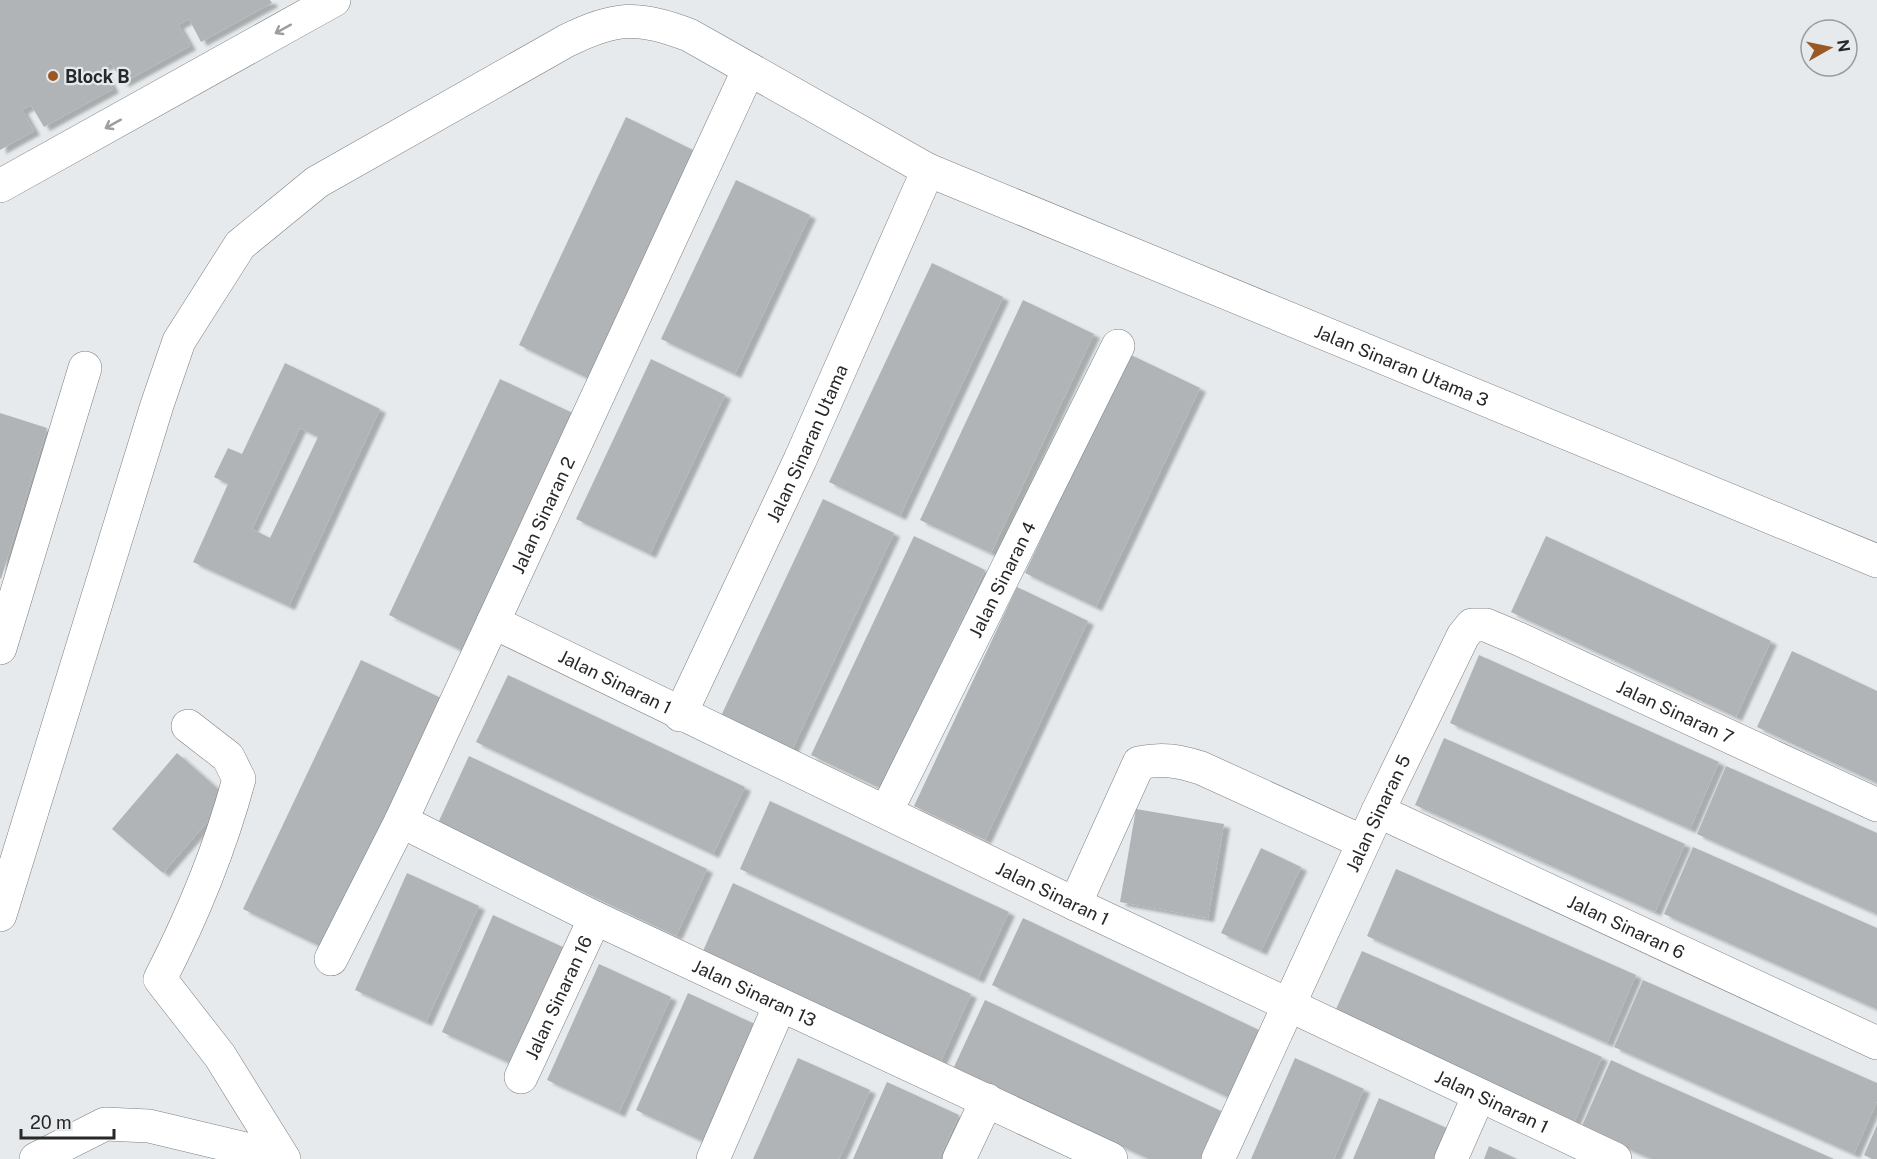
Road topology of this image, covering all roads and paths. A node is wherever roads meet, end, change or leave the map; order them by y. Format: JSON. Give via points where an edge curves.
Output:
{"nodes":[{"id":1,"x":334,"y":0,"type":"edge"},
{"id":2,"x":749,"y":69,"type":"junction"},
{"id":3,"x":928,"y":170,"type":"junction"},
{"id":4,"x":0,"y":186,"type":"edge"},
{"id":5,"x":1118,"y":346,"type":"dead end"},
{"id":6,"x":85,"y":368,"type":"dead end"},
{"id":7,"x":1877,"y":561,"type":"edge"},
{"id":8,"x":493,"y":622,"type":"junction"},
{"id":9,"x":1473,"y":625,"type":"joint"},
{"id":10,"x":0,"y":648,"type":"edge"},
{"id":11,"x":680,"y":715,"type":"junction"},
{"id":12,"x":189,"y":726,"type":"dead end"},
{"id":13,"x":1877,"y":805,"type":"edge"},
{"id":14,"x":1378,"y":811,"type":"junction"},
{"id":15,"x":886,"y":812,"type":"junction"},
{"id":16,"x":401,"y":821,"type":"junction"},
{"id":17,"x":1363,"y":842,"type":"junction"},
{"id":18,"x":1075,"y":904,"type":"junction"},
{"id":19,"x":0,"y":915,"type":"edge"},
{"id":20,"x":595,"y":918,"type":"junction"},
{"id":21,"x":331,"y":959,"type":"dead end"},
{"id":22,"x":1289,"y":1004,"type":"junction"},
{"id":23,"x":780,"y":1005,"type":"junction"},
{"id":24,"x":1877,"y":1043,"type":"edge"},
{"id":25,"x":521,"y":1077,"type":"dead end"},
{"id":26,"x":1479,"y":1095,"type":"junction"},
{"id":27,"x":987,"y":1100,"type":"junction"},
{"id":28,"x":283,"y":1158,"type":"edge"},
{"id":29,"x":36,"y":1159,"type":"edge"},
{"id":30,"x":713,"y":1159,"type":"edge"},
{"id":31,"x":959,"y":1159,"type":"edge"},
{"id":32,"x":1111,"y":1159,"type":"edge"},
{"id":33,"x":1218,"y":1159,"type":"edge"},
{"id":34,"x":1451,"y":1159,"type":"edge"},
{"id":35,"x":1615,"y":1159,"type":"edge"}],
"edges":[{"from":1,"to":4,"type":"street","one_way":true},
{"from":2,"to":3,"type":"street","name":"Jalan Sinaran Utama 3"},
{"from":2,"to":8,"type":"street","name":"Jalan Sinaran 2"},
{"from":2,"to":19,"type":"street","name":"Jalan Sinaran Utama 3","via":[[659,23],[620,21],[595,27],[317,182],[240,245],[179,341],[156,405]]},
{"from":3,"to":7,"type":"street","name":"Jalan Sinaran Utama 3"},
{"from":3,"to":11,"type":"street","name":"Jalan Sinaran Utama","via":[[800,460]]},
{"from":5,"to":15,"type":"street","name":"Jalan Sinaran 4"},
{"from":6,"to":10,"type":"street"},
{"from":8,"to":11,"type":"street","name":"Jalan Sinaran 1"},
{"from":8,"to":16,"type":"street","name":"Jalan Sinaran 2"},
{"from":9,"to":13,"type":"street","name":"Jalan Sinaran 7","via":[[1486,625],[1518,639]]},
{"from":9,"to":14,"type":"street","name":"Jalan Sinaran 5","via":[[1463,636]]},
{"from":11,"to":15,"type":"street","name":"Jalan Sinaran 1"},
{"from":12,"to":28,"type":"street","via":[[228,757],[239,779],[227,825],[184,932],[160,979],[220,1056]]},
{"from":14,"to":17,"type":"street","name":"Jalan Sinaran 5"},
{"from":14,"to":24,"type":"street","name":"Jalan Sinaran 6"},
{"from":15,"to":18,"type":"street","name":"Jalan Sinaran 1"},
{"from":16,"to":20,"type":"street","name":"Jalan Sinaran 13"},
{"from":16,"to":21,"type":"street","name":"Jalan Sinaran 2"},
{"from":17,"to":18,"type":"street","via":[[1201,768],[1177,760],[1150,760],[1139,763]]},
{"from":17,"to":22,"type":"street","name":"Jalan Sinaran 5"},
{"from":18,"to":22,"type":"street","name":"Jalan Sinaran 1"},
{"from":20,"to":23,"type":"street","name":"Jalan Sinaran 13"},
{"from":20,"to":25,"type":"street","name":"Jalan Sinaran 16"},
{"from":22,"to":26,"type":"street","name":"Jalan Sinaran 1"},
{"from":22,"to":33,"type":"street","name":"Jalan Sinaran 5"},
{"from":23,"to":27,"type":"street","name":"Jalan Sinaran 13"},
{"from":23,"to":30,"type":"street"},
{"from":26,"to":34,"type":"street"},
{"from":26,"to":35,"type":"street","name":"Jalan Sinaran 1"},
{"from":27,"to":31,"type":"street"},
{"from":27,"to":32,"type":"street","name":"Jalan Sinaran 13"},
{"from":28,"to":29,"type":"street","via":[[149,1126],[105,1124]]}]}
